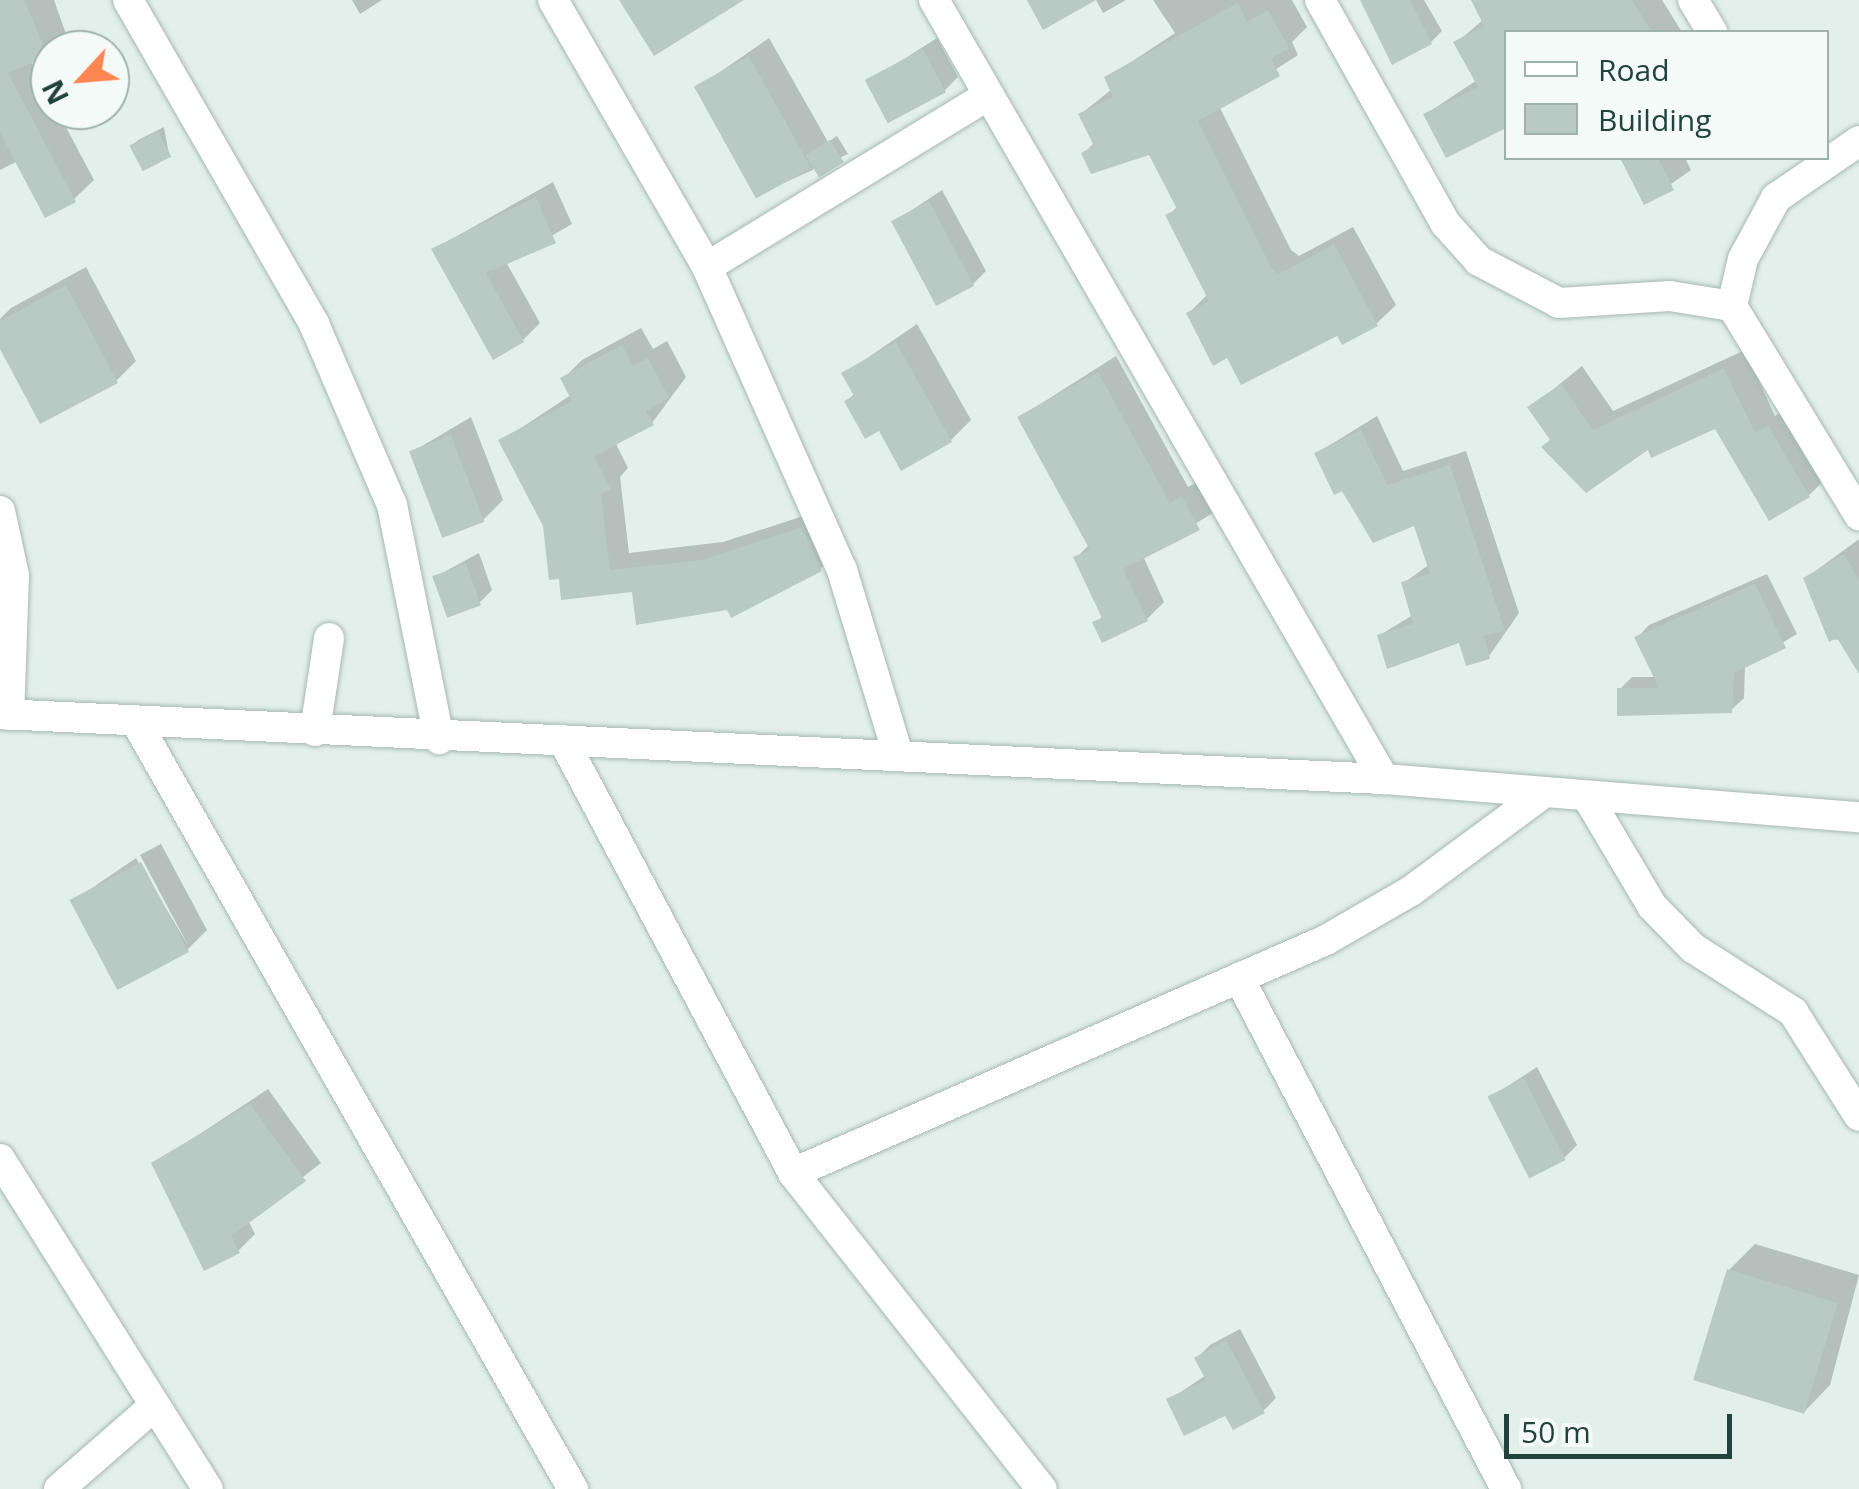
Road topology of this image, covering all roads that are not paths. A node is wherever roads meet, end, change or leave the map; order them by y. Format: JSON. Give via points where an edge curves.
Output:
{"nodes":[{"id":1,"x":128,"y":0,"type":"edge"},
{"id":2,"x":553,"y":0,"type":"edge"},
{"id":3,"x":934,"y":0,"type":"edge"},
{"id":4,"x":1320,"y":0,"type":"edge"},
{"id":5,"x":1693,"y":0,"type":"edge"},
{"id":6,"x":1711,"y":30,"type":"edge"},
{"id":7,"x":989,"y":96,"type":"junction"},
{"id":8,"x":1859,"y":141,"type":"edge"},
{"id":9,"x":1829,"y":153,"type":"edge"},
{"id":10,"x":1791,"y":168,"type":"edge"},
{"id":11,"x":706,"y":267,"type":"junction"},
{"id":12,"x":1732,"y":306,"type":"junction"},
{"id":13,"x":0,"y":511,"type":"edge"},
{"id":14,"x":1859,"y":515,"type":"edge"},
{"id":15,"x":328,"y":638,"type":"dead end"},
{"id":16,"x":4,"y":714,"type":"edge"},
{"id":17,"x":139,"y":728,"type":"junction"},
{"id":18,"x":315,"y":731,"type":"junction"},
{"id":19,"x":439,"y":740,"type":"junction"},
{"id":20,"x":563,"y":740,"type":"junction"},
{"id":21,"x":898,"y":754,"type":"junction"},
{"id":22,"x":1384,"y":779,"type":"junction"},
{"id":23,"x":1538,"y":796,"type":"junction"},
{"id":24,"x":1588,"y":798,"type":"junction"},
{"id":25,"x":1859,"y":816,"type":"edge"},
{"id":26,"x":1239,"y":978,"type":"junction"},
{"id":27,"x":1859,"y":1116,"type":"edge"},
{"id":28,"x":0,"y":1160,"type":"edge"},
{"id":29,"x":793,"y":1173,"type":"junction"},
{"id":30,"x":153,"y":1406,"type":"junction"},
{"id":31,"x":58,"y":1489,"type":"edge"},
{"id":32,"x":208,"y":1489,"type":"edge"},
{"id":33,"x":573,"y":1489,"type":"edge"},
{"id":34,"x":1042,"y":1489,"type":"edge"},
{"id":35,"x":1506,"y":1489,"type":"edge"}],
"edges":[{"from":1,"to":19,"type":"street","via":[[314,324],[392,505]]},
{"from":2,"to":11,"type":"street"},
{"from":3,"to":7,"type":"street"},
{"from":4,"to":12,"type":"street","via":[[1446,224],[1480,261],[1558,303],[1670,296]]},
{"from":5,"to":6,"type":"street"},
{"from":7,"to":11,"type":"street"},
{"from":7,"to":22,"type":"street"},
{"from":8,"to":9,"type":"street"},
{"from":10,"to":12,"type":"street","via":[[1764,216]]},
{"from":11,"to":21,"type":"street","via":[[842,570]]},
{"from":12,"to":14,"type":"street"},
{"from":13,"to":16,"type":"street","via":[[14,574]]},
{"from":15,"to":18,"type":"street"},
{"from":16,"to":17,"type":"street"},
{"from":17,"to":18,"type":"street"},
{"from":17,"to":33,"type":"street"},
{"from":18,"to":19,"type":"street"},
{"from":19,"to":20,"type":"street"},
{"from":20,"to":21,"type":"street"},
{"from":20,"to":29,"type":"street"},
{"from":21,"to":22,"type":"street"},
{"from":22,"to":23,"type":"street"},
{"from":23,"to":24,"type":"street"},
{"from":23,"to":26,"type":"street","via":[[1411,891]]},
{"from":24,"to":25,"type":"street"},
{"from":24,"to":27,"type":"street","via":[[1652,906],[1694,948],[1793,1012]]},
{"from":26,"to":29,"type":"street"},
{"from":26,"to":35,"type":"street"},
{"from":28,"to":30,"type":"street"},
{"from":29,"to":34,"type":"street"},
{"from":30,"to":31,"type":"street"},
{"from":30,"to":32,"type":"street"}]}
